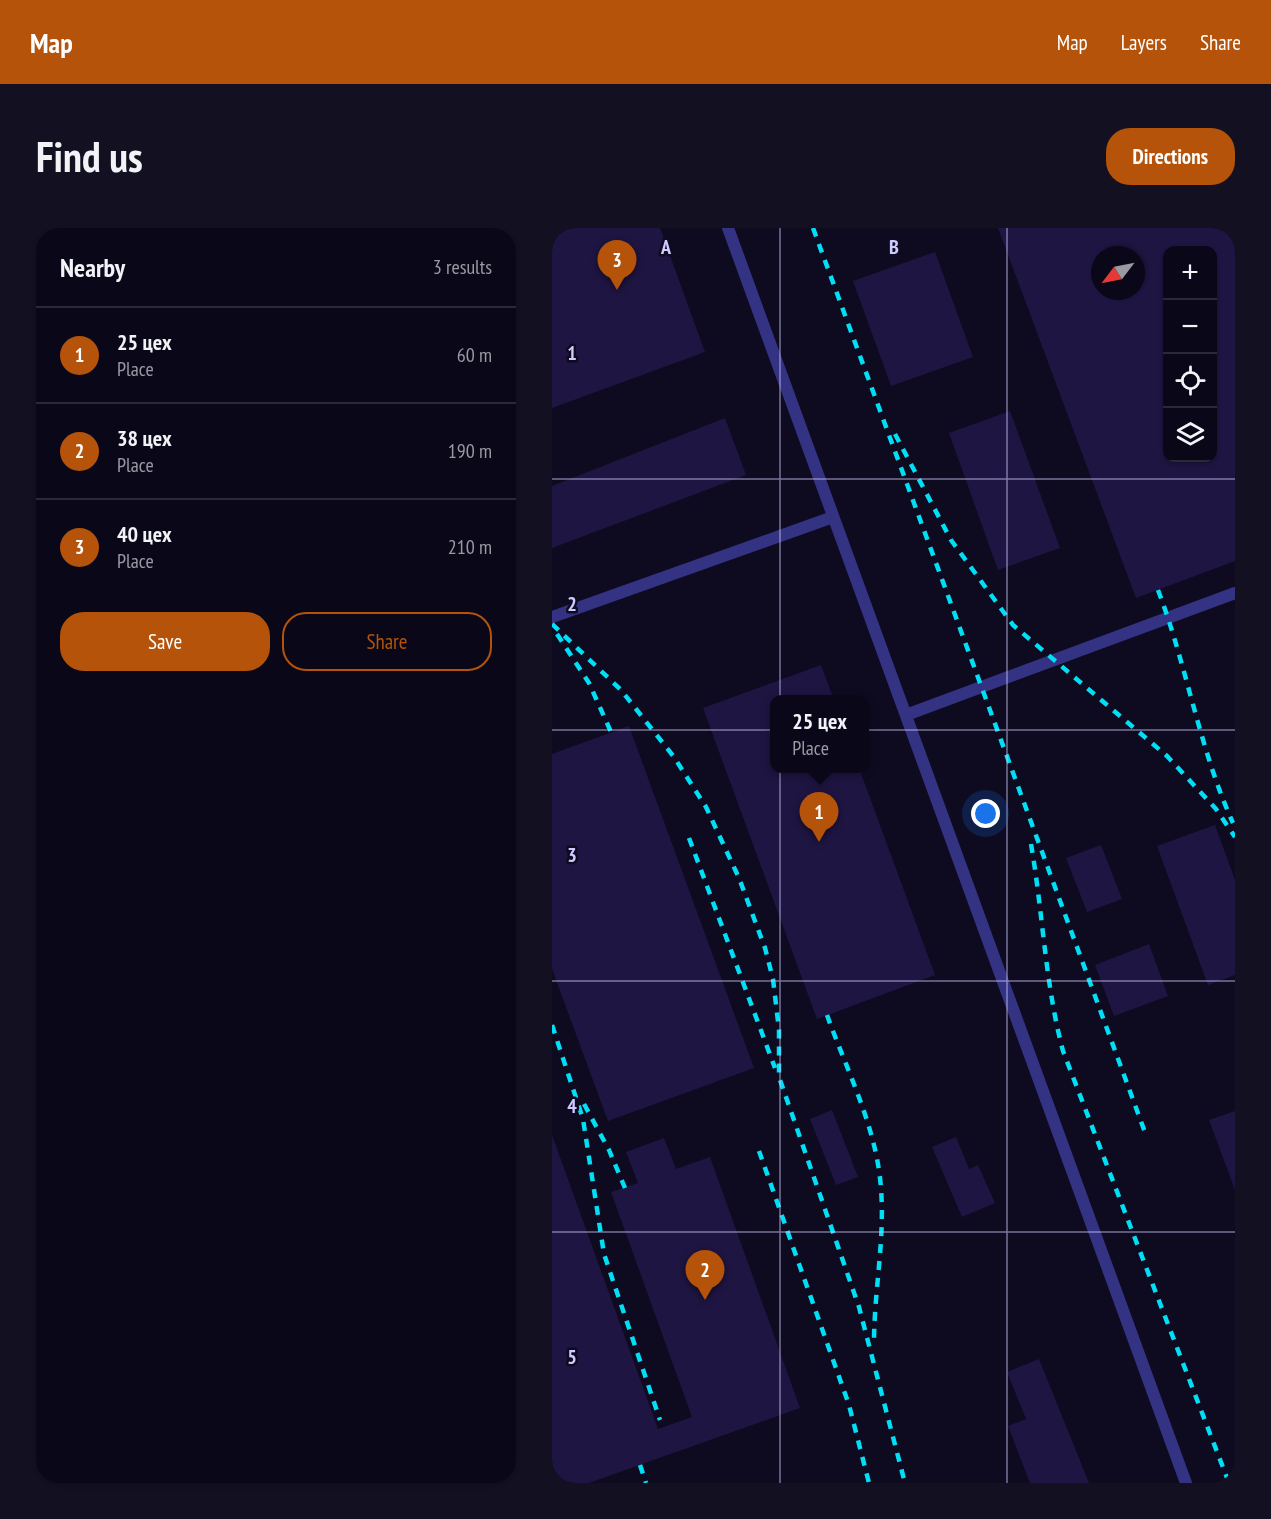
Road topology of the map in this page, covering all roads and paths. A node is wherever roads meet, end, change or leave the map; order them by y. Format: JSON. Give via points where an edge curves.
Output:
{"nodes":[{"id":1,"x":728,"y":228,"type":"edge"},
{"id":2,"x":833,"y":516,"type":"junction"},
{"id":3,"x":1235,"y":593,"type":"edge"},
{"id":4,"x":552,"y":617,"type":"edge"},
{"id":5,"x":906,"y":715,"type":"junction"},
{"id":6,"x":1186,"y":1483,"type":"edge"}],
"edges":[{"from":1,"to":2,"type":"lane"},
{"from":2,"to":4,"type":"lane"},
{"from":2,"to":5,"type":"lane"},
{"from":3,"to":5,"type":"lane"},
{"from":5,"to":6,"type":"lane"}]}
